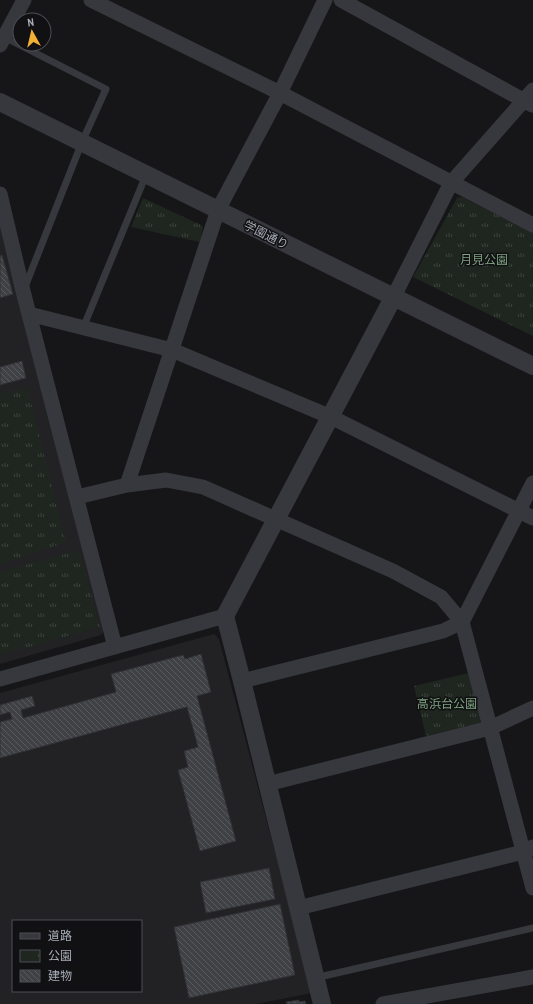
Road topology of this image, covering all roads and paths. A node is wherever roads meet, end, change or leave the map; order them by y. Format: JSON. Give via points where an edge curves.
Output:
{"nodes":[{"id":1,"x":24,"y":0,"type":"edge"},
{"id":2,"x":91,"y":0,"type":"edge"},
{"id":3,"x":325,"y":0,"type":"edge"},
{"id":4,"x":341,"y":0,"type":"edge"},
{"id":5,"x":2,"y":41,"type":"edge"},
{"id":6,"x":280,"y":93,"type":"junction"},
{"id":7,"x":530,"y":98,"type":"edge"},
{"id":8,"x":0,"y":102,"type":"edge"},
{"id":9,"x":82,"y":142,"type":"junction"},
{"id":10,"x":146,"y":175,"type":"junction"},
{"id":11,"x":451,"y":183,"type":"junction"},
{"id":12,"x":0,"y":194,"type":"edge"},
{"id":13,"x":218,"y":210,"type":"junction"},
{"id":14,"x":533,"y":224,"type":"edge"},
{"id":15,"x":23,"y":291,"type":"junction"},
{"id":16,"x":393,"y":298,"type":"junction"},
{"id":17,"x":29,"y":314,"type":"junction"},
{"id":18,"x":83,"y":328,"type":"junction"},
{"id":19,"x":172,"y":350,"type":"junction"},
{"id":20,"x":533,"y":366,"type":"edge"},
{"id":21,"x":331,"y":416,"type":"junction"},
{"id":22,"x":533,"y":483,"type":"edge"},
{"id":23,"x":126,"y":485,"type":"junction"},
{"id":24,"x":77,"y":497,"type":"junction"},
{"id":25,"x":519,"y":511,"type":"junction"},
{"id":26,"x":533,"y":518,"type":"edge"},
{"id":27,"x":277,"y":519,"type":"junction"},
{"id":28,"x":225,"y":616,"type":"junction"},
{"id":29,"x":462,"y":622,"type":"junction"},
{"id":30,"x":115,"y":647,"type":"junction"},
{"id":31,"x":0,"y":679,"type":"edge"},
{"id":32,"x":242,"y":681,"type":"junction"},
{"id":33,"x":533,"y":708,"type":"edge"},
{"id":34,"x":490,"y":728,"type":"junction"},
{"id":35,"x":267,"y":784,"type":"junction"},
{"id":36,"x":528,"y":849,"type":"edge"},
{"id":37,"x":533,"y":888,"type":"edge"},
{"id":38,"x":298,"y":908,"type":"junction"},
{"id":39,"x":533,"y":928,"type":"edge"},
{"id":40,"x":533,"y":977,"type":"edge"},
{"id":41,"x":316,"y":978,"type":"junction"},
{"id":42,"x":322,"y":1004,"type":"edge"},
{"id":43,"x":383,"y":1004,"type":"edge"}],
"edges":[{"from":1,"to":5,"type":"street"},
{"from":2,"to":6,"type":"street"},
{"from":3,"to":6,"type":"street"},
{"from":4,"to":7,"type":"street"},
{"from":5,"to":9,"type":"lane","via":[[106,89]]},
{"from":6,"to":11,"type":"street"},
{"from":6,"to":13,"type":"street"},
{"from":7,"to":11,"type":"street"},
{"from":8,"to":9,"type":"street","name":"学園通り"},
{"from":9,"to":10,"type":"street","name":"学園通り"},
{"from":9,"to":15,"type":"lane"},
{"from":10,"to":13,"type":"street","name":"学園通り"},
{"from":10,"to":18,"type":"lane"},
{"from":11,"to":14,"type":"street"},
{"from":11,"to":16,"type":"street"},
{"from":12,"to":15,"type":"street"},
{"from":13,"to":16,"type":"street","name":"学園通り"},
{"from":13,"to":19,"type":"street"},
{"from":15,"to":17,"type":"street"},
{"from":16,"to":20,"type":"street","name":"学園通り"},
{"from":16,"to":21,"type":"street"},
{"from":17,"to":18,"type":"street"},
{"from":17,"to":24,"type":"street"},
{"from":18,"to":19,"type":"street"},
{"from":19,"to":21,"type":"street"},
{"from":19,"to":23,"type":"street"},
{"from":21,"to":25,"type":"street"},
{"from":21,"to":27,"type":"street"},
{"from":22,"to":25,"type":"street"},
{"from":23,"to":24,"type":"street"},
{"from":23,"to":27,"type":"street","via":[[166,480],[203,487]]},
{"from":24,"to":30,"type":"street"},
{"from":25,"to":26,"type":"street"},
{"from":25,"to":29,"type":"street"},
{"from":27,"to":28,"type":"street"},
{"from":27,"to":29,"type":"street","via":[[393,571],[441,597]]},
{"from":28,"to":30,"type":"street"},
{"from":28,"to":32,"type":"street"},
{"from":29,"to":32,"type":"street","via":[[444,631]]},
{"from":29,"to":34,"type":"street"},
{"from":30,"to":31,"type":"street"},
{"from":32,"to":35,"type":"street"},
{"from":33,"to":34,"type":"street"},
{"from":34,"to":35,"type":"street"},
{"from":34,"to":36,"type":"street"},
{"from":35,"to":38,"type":"street"},
{"from":36,"to":37,"type":"street"},
{"from":36,"to":38,"type":"street"},
{"from":38,"to":41,"type":"street"},
{"from":39,"to":41,"type":"lane"},
{"from":40,"to":43,"type":"street"},
{"from":41,"to":42,"type":"street"}]}
